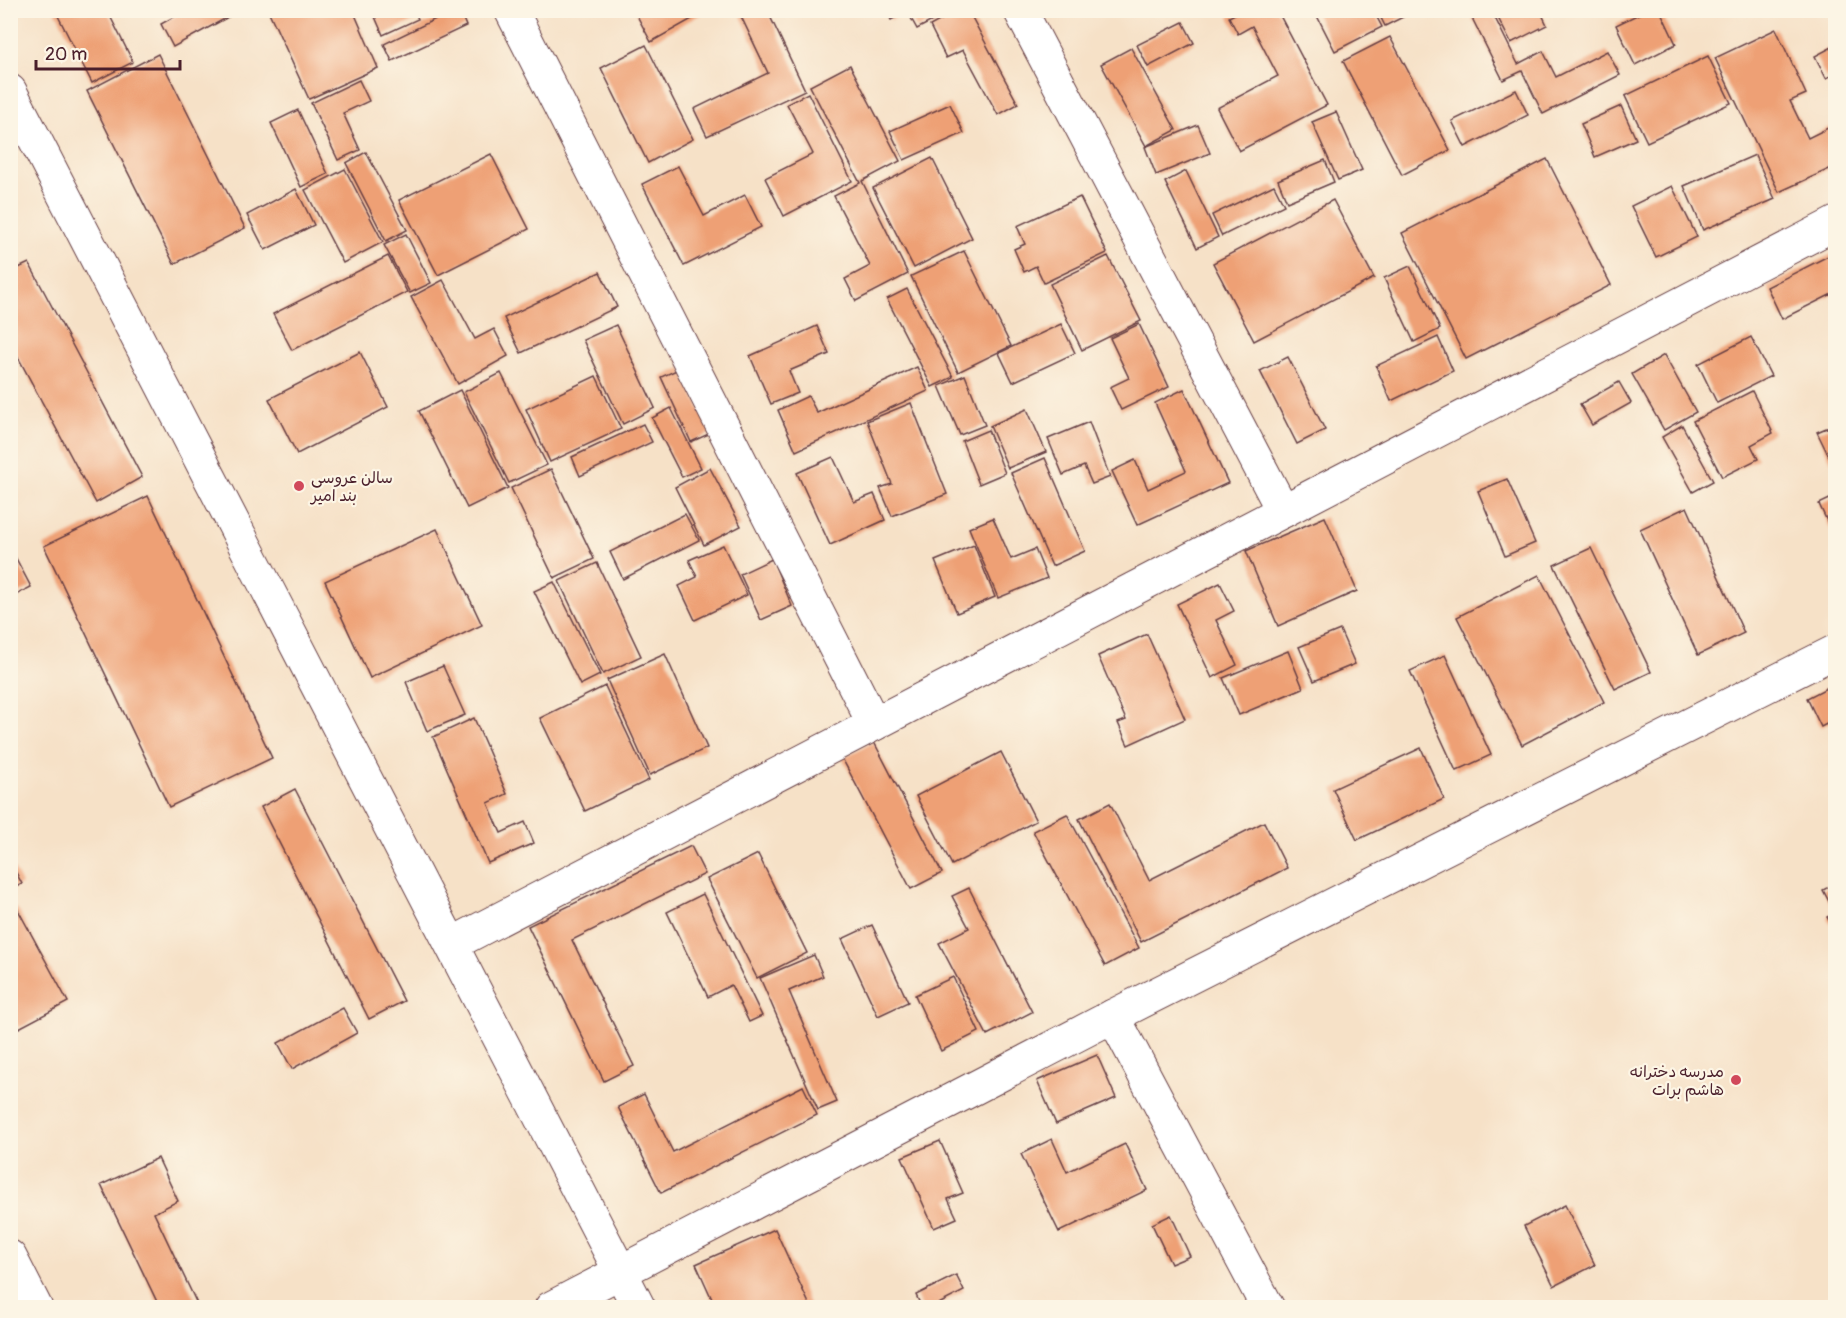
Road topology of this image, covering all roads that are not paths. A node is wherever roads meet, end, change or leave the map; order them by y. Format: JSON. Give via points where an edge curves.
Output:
{"nodes":[{"id":1,"x":511,"y":10,"type":"edge"},
{"id":2,"x":1020,"y":10,"type":"edge"},
{"id":3,"x":10,"y":91,"type":"edge"},
{"id":4,"x":1836,"y":223,"type":"edge"},
{"id":5,"x":1283,"y":511,"type":"junction"},
{"id":6,"x":1836,"y":651,"type":"edge"},
{"id":7,"x":874,"y":724,"type":"junction"},
{"id":8,"x":452,"y":944,"type":"junction"},
{"id":9,"x":1113,"y":1016,"type":"junction"},
{"id":10,"x":10,"y":1257,"type":"edge"},
{"id":11,"x":621,"y":1272,"type":"junction"},
{"id":12,"x":36,"y":1308,"type":"edge"},
{"id":13,"x":551,"y":1308,"type":"edge"},
{"id":14,"x":639,"y":1308,"type":"edge"},
{"id":15,"x":1268,"y":1308,"type":"edge"}],
"edges":[{"from":1,"to":7,"type":"street"},
{"from":2,"to":5,"type":"street"},
{"from":3,"to":8,"type":"street"},
{"from":4,"to":5,"type":"street"},
{"from":5,"to":7,"type":"street"},
{"from":6,"to":9,"type":"street"},
{"from":7,"to":8,"type":"street"},
{"from":8,"to":11,"type":"street"},
{"from":9,"to":11,"type":"street"},
{"from":9,"to":15,"type":"street"},
{"from":10,"to":12,"type":"street"},
{"from":11,"to":13,"type":"street"},
{"from":11,"to":14,"type":"street"}]}
